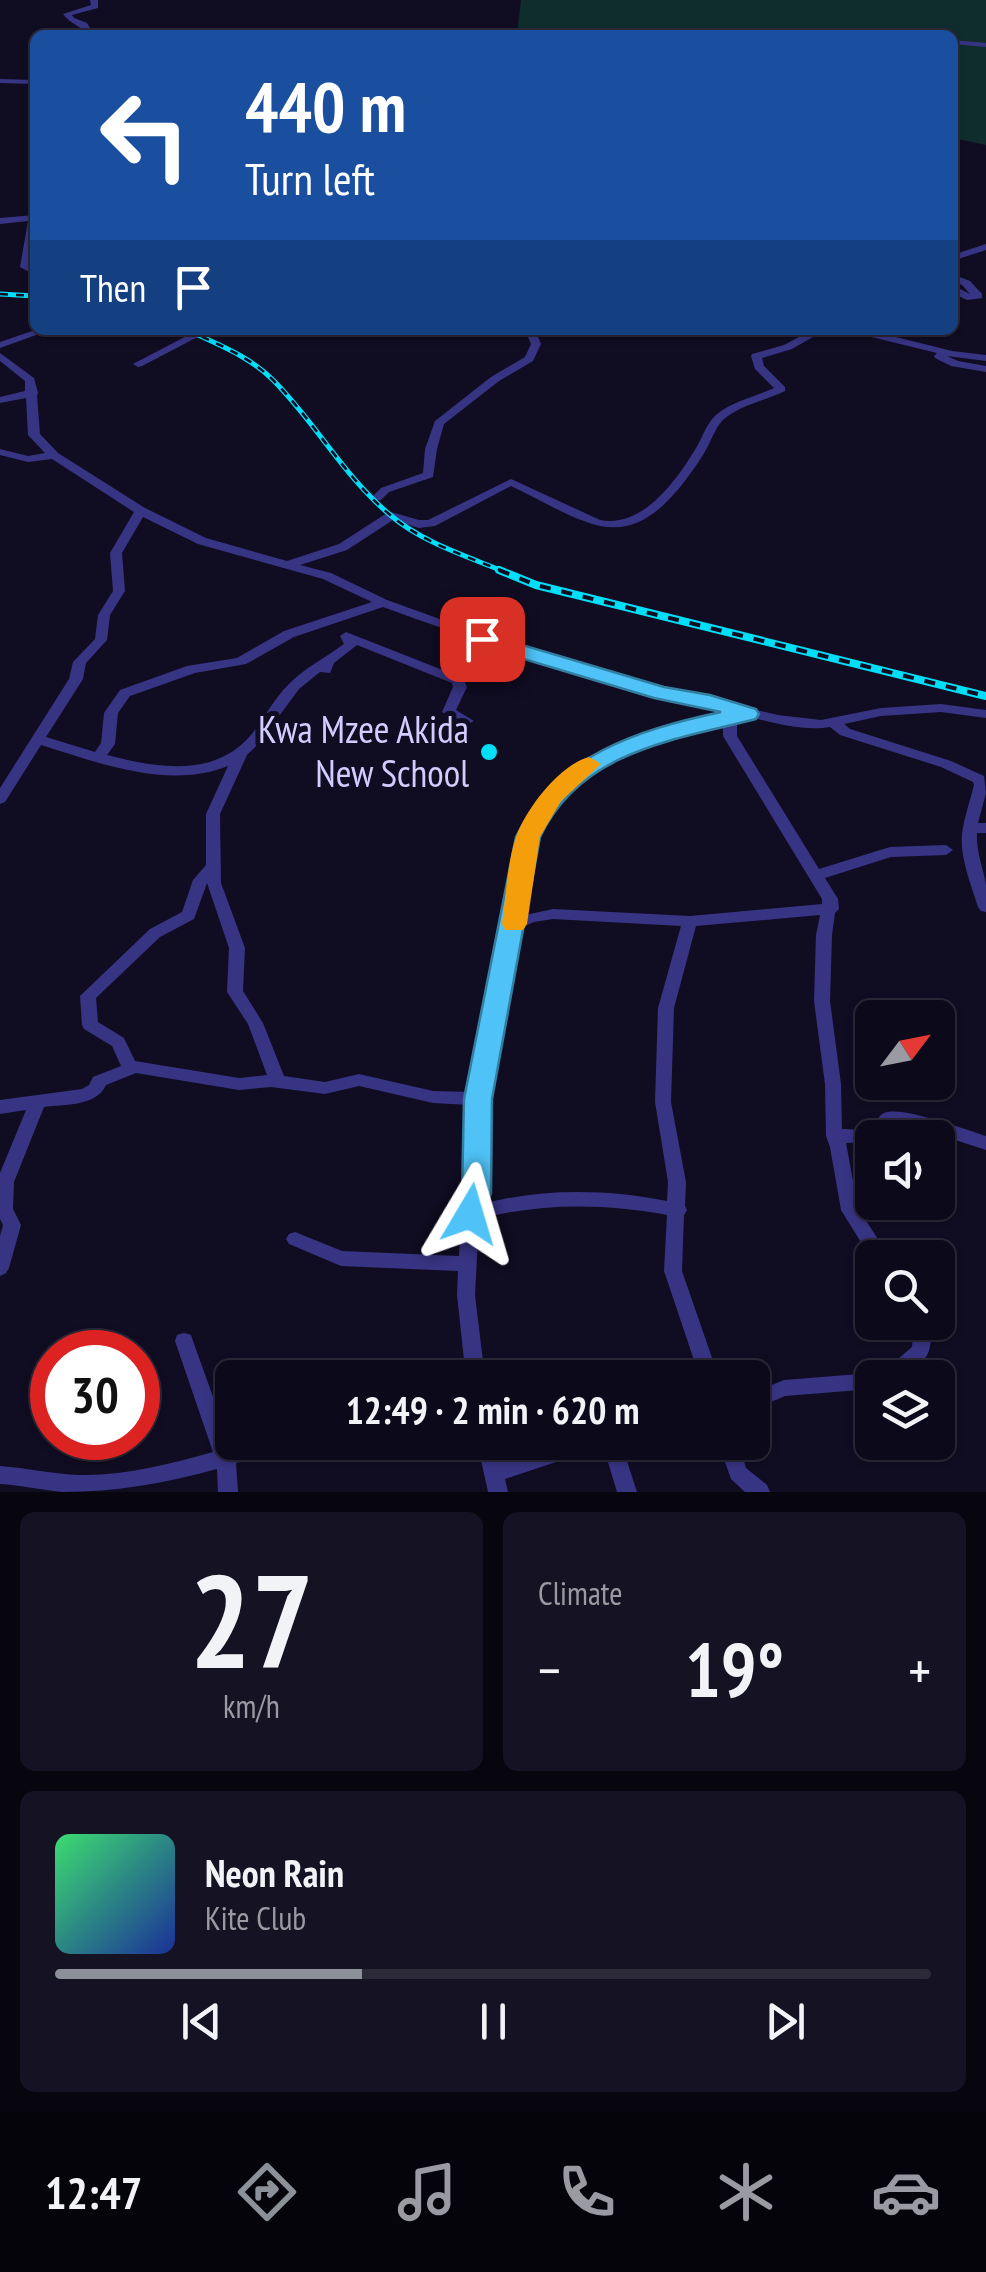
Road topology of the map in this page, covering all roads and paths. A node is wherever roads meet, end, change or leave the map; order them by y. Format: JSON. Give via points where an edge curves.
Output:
{"nodes":[{"id":1,"x":94,"y":0,"type":"edge"},
{"id":2,"x":87,"y":30,"type":"edge"},
{"id":3,"x":958,"y":43,"type":"edge"},
{"id":4,"x":986,"y":46,"type":"edge"},
{"id":5,"x":0,"y":81,"type":"edge"},
{"id":6,"x":30,"y":82,"type":"edge"},
{"id":7,"x":30,"y":218,"type":"edge"},
{"id":8,"x":0,"y":221,"type":"edge"},
{"id":9,"x":986,"y":247,"type":"edge"},
{"id":10,"x":958,"y":256,"type":"edge"},
{"id":11,"x":958,"y":280,"type":"edge"},
{"id":12,"x":958,"y":292,"type":"edge"},
{"id":13,"x":30,"y":335,"type":"edge"},
{"id":14,"x":196,"y":335,"type":"edge"},
{"id":15,"x":532,"y":335,"type":"edge"},
{"id":16,"x":811,"y":335,"type":"edge"},
{"id":17,"x":875,"y":335,"type":"edge"},
{"id":18,"x":0,"y":345,"type":"edge"},
{"id":19,"x":928,"y":348,"type":"junction"},
{"id":20,"x":0,"y":356,"type":"edge"},
{"id":21,"x":986,"y":358,"type":"edge"},
{"id":22,"x":138,"y":364,"type":"dead end"},
{"id":23,"x":986,"y":369,"type":"edge"},
{"id":24,"x":33,"y":393,"type":"junction"},
{"id":25,"x":0,"y":400,"type":"edge"},
{"id":26,"x":0,"y":452,"type":"edge"},
{"id":27,"x":54,"y":455,"type":"junction"},
{"id":28,"x":377,"y":498,"type":"dead end"},
{"id":29,"x":141,"y":511,"type":"junction"},
{"id":30,"x":290,"y":564,"type":"junction"},
{"id":31,"x":384,"y":603,"type":"junction"},
{"id":32,"x":344,"y":616,"type":"junction"},
{"id":33,"x":348,"y":637,"type":"junction"},
{"id":34,"x":986,"y":714,"type":"edge"},
{"id":35,"x":741,"y":716,"type":"junction"},
{"id":36,"x":467,"y":721,"type":"dead end"},
{"id":37,"x":833,"y":722,"type":"junction"},
{"id":38,"x":39,"y":740,"type":"junction"},
{"id":39,"x":240,"y":755,"type":"junction"},
{"id":40,"x":98,"y":758,"type":"junction"},
{"id":41,"x":0,"y":799,"type":"edge"},
{"id":42,"x":978,"y":828,"type":"edge"},
{"id":43,"x":946,"y":850,"type":"dead end"},
{"id":44,"x":213,"y":867,"type":"junction"},
{"id":45,"x":818,"y":875,"type":"junction"},
{"id":46,"x":986,"y":907,"type":"edge"},
{"id":47,"x":832,"y":909,"type":"junction"},
{"id":48,"x":690,"y":921,"type":"junction"},
{"id":49,"x":514,"y":925,"type":"junction"},
{"id":50,"x":133,"y":1068,"type":"junction"},
{"id":51,"x":278,"y":1082,"type":"junction"},
{"id":52,"x":478,"y":1099,"type":"junction"},
{"id":53,"x":37,"y":1103,"type":"junction"},
{"id":54,"x":0,"y":1108,"type":"edge"},
{"id":55,"x":834,"y":1136,"type":"junction"},
{"id":56,"x":986,"y":1144,"type":"edge"},
{"id":57,"x":678,"y":1210,"type":"junction"},
{"id":58,"x":470,"y":1214,"type":"junction"},
{"id":59,"x":295,"y":1239,"type":"dead end"},
{"id":60,"x":869,"y":1240,"type":"edge"},
{"id":61,"x":466,"y":1264,"type":"junction"},
{"id":62,"x":0,"y":1268,"type":"edge"},
{"id":63,"x":184,"y":1341,"type":"dead end"},
{"id":64,"x":474,"y":1360,"type":"edge"},
{"id":65,"x":704,"y":1360,"type":"edge"},
{"id":66,"x":855,"y":1382,"type":"edge"},
{"id":67,"x":770,"y":1394,"type":"edge"},
{"id":68,"x":215,"y":1429,"type":"edge"},
{"id":69,"x":226,"y":1460,"type":"joint"},
{"id":70,"x":542,"y":1460,"type":"edge"},
{"id":71,"x":617,"y":1460,"type":"edge"},
{"id":72,"x":734,"y":1460,"type":"edge"},
{"id":73,"x":0,"y":1474,"type":"edge"},
{"id":74,"x":495,"y":1483,"type":"edge"},
{"id":75,"x":42,"y":1487,"type":"edge"},
{"id":76,"x":228,"y":1492,"type":"edge"},
{"id":77,"x":627,"y":1492,"type":"edge"},
{"id":78,"x":760,"y":1492,"type":"edge"}],
"edges":[{"from":1,"to":2,"type":"street","via":[[96,6],[67,14]]},
{"from":3,"to":4,"type":"street"},
{"from":5,"to":6,"type":"street"},
{"from":7,"to":8,"type":"street"},
{"from":9,"to":10,"type":"street"},
{"from":11,"to":12,"type":"street","via":[[978,296]]},
{"from":13,"to":18,"type":"street"},
{"from":14,"to":22,"type":"street"},
{"from":15,"to":28,"type":"street","via":[[529,359],[439,423],[429,475]]},
{"from":16,"to":30,"type":"street","via":[[756,356],[781,389],[714,422],[663,499],[621,525],[608,527],[511,482],[431,523],[392,516],[342,547]]},
{"from":17,"to":19,"type":"street"},
{"from":19,"to":21,"type":"street"},
{"from":19,"to":23,"type":"street","via":[[954,364]]},
{"from":20,"to":24,"type":"street","via":[[22,371]]},
{"from":24,"to":25,"type":"street"},
{"from":24,"to":27,"type":"street","via":[[31,428]]},
{"from":26,"to":27,"type":"street","via":[[28,459]]},
{"from":27,"to":29,"type":"street"},
{"from":29,"to":30,"type":"street","via":[[202,541]]},
{"from":29,"to":38,"type":"street","via":[[116,553],[119,590],[104,615],[101,640],[80,662]]},
{"from":30,"to":31,"type":"street"},
{"from":31,"to":32,"type":"street"},
{"from":31,"to":35,"type":"street"},
{"from":32,"to":33,"type":"street","via":[[338,626]]},
{"from":32,"to":40,"type":"street","via":[[288,634],[240,661],[192,668],[125,693],[111,713],[108,744]]},
{"from":33,"to":36,"type":"street","via":[[460,683],[448,712]]},
{"from":33,"to":39,"type":"street","via":[[350,647],[282,698]]},
{"from":34,"to":37,"type":"street","via":[[904,710]]},
{"from":35,"to":37,"type":"street"},
{"from":35,"to":45,"type":"street","via":[[730,736]]},
{"from":35,"to":49,"type":"street","via":[[670,730],[578,772],[552,796],[528,837]]},
{"from":37,"to":42,"type":"street","via":[[979,779]]},
{"from":38,"to":40,"type":"street"},
{"from":38,"to":41,"type":"street"},
{"from":39,"to":40,"type":"street","via":[[208,771]]},
{"from":39,"to":44,"type":"street","via":[[212,814]]},
{"from":42,"to":46,"type":"street","via":[[974,871]]},
{"from":43,"to":45,"type":"street","via":[[890,852]]},
{"from":44,"to":50,"type":"street","via":[[200,880],[189,915],[156,933],[88,996],[90,1025],[118,1042]]},
{"from":44,"to":51,"type":"street","via":[[216,896],[237,948],[235,992]]},
{"from":45,"to":47,"type":"street"},
{"from":47,"to":48,"type":"street"},
{"from":47,"to":55,"type":"street","via":[[824,936],[822,1001]]},
{"from":48,"to":49,"type":"street","via":[[553,914]]},
{"from":48,"to":57,"type":"street","via":[[666,1008],[663,1058],[662,1102]]},
{"from":49,"to":52,"type":"street"},
{"from":50,"to":51,"type":"street","via":[[239,1084]]},
{"from":50,"to":53,"type":"street","via":[[99,1080],[86,1095]]},
{"from":51,"to":52,"type":"street","via":[[325,1088],[359,1080],[433,1097]]},
{"from":52,"to":58,"type":"street","via":[[477,1193]]},
{"from":53,"to":54,"type":"street"},
{"from":53,"to":62,"type":"street","via":[[5,1182],[4,1209],[12,1225]]},
{"from":55,"to":56,"type":"street","via":[[870,1136],[888,1118],[905,1118]]},
{"from":55,"to":60,"type":"street","via":[[850,1210]]},
{"from":57,"to":58,"type":"street","via":[[534,1201]]},
{"from":57,"to":65,"type":"street","via":[[673,1271]]},
{"from":58,"to":61,"type":"street"},
{"from":59,"to":61,"type":"street","via":[[341,1258]]},
{"from":61,"to":64,"type":"street"},
{"from":63,"to":68,"type":"street"},
{"from":66,"to":67,"type":"street"},
{"from":69,"to":75,"type":"street","via":[[118,1482]]},
{"from":69,"to":76,"type":"street"},
{"from":70,"to":74,"type":"street"},
{"from":71,"to":77,"type":"street"},
{"from":72,"to":78,"type":"street"},
{"from":73,"to":75,"type":"street"}]}
